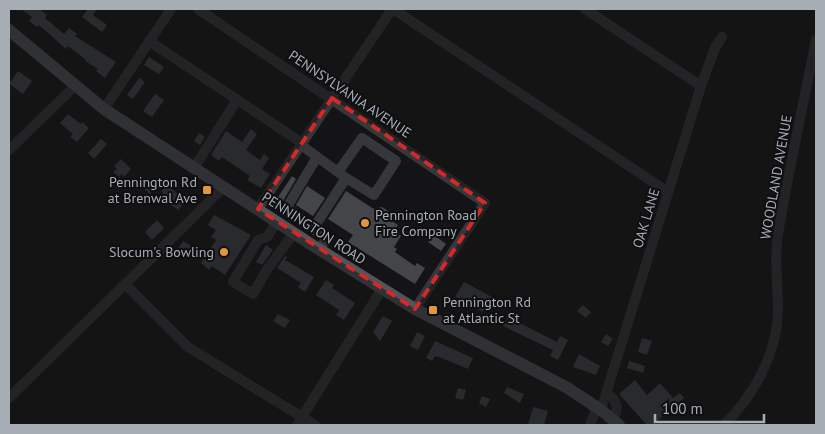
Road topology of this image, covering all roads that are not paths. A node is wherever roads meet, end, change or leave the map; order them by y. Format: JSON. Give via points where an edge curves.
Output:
{"nodes":[{"id":1,"x":171,"y":9,"type":"edge"},
{"id":2,"x":198,"y":9,"type":"edge"},
{"id":3,"x":393,"y":9,"type":"edge"},
{"id":4,"x":585,"y":9,"type":"edge"},
{"id":5,"x":9,"y":30,"type":"edge"},
{"id":6,"x":722,"y":37,"type":"dead end"},
{"id":7,"x":816,"y":40,"type":"edge"},
{"id":8,"x":149,"y":41,"type":"junction"},
{"id":9,"x":75,"y":86,"type":"junction"},
{"id":10,"x":701,"y":86,"type":"junction"},
{"id":11,"x":332,"y":98,"type":"junction"},
{"id":12,"x":237,"y":100,"type":"junction"},
{"id":13,"x":104,"y":109,"type":"junction"},
{"id":14,"x":301,"y":144,"type":"junction"},
{"id":15,"x":405,"y":147,"type":"junction"},
{"id":16,"x":9,"y":150,"type":"edge"},
{"id":17,"x":317,"y":157,"type":"junction"},
{"id":18,"x":396,"y":161,"type":"junction"},
{"id":19,"x":194,"y":168,"type":"junction"},
{"id":20,"x":342,"y":175,"type":"junction"},
{"id":21,"x":224,"y":187,"type":"junction"},
{"id":22,"x":668,"y":192,"type":"junction"},
{"id":23,"x":258,"y":209,"type":"junction"},
{"id":24,"x":293,"y":214,"type":"junction"},
{"id":25,"x":306,"y":223,"type":"dead end"},
{"id":26,"x":285,"y":227,"type":"junction"},
{"id":27,"x":319,"y":250,"type":"junction"},
{"id":28,"x":125,"y":284,"type":"junction"},
{"id":29,"x":382,"y":289,"type":"junction"},
{"id":30,"x":415,"y":309,"type":"junction"},
{"id":31,"x":606,"y":393,"type":"junction"},
{"id":32,"x":9,"y":398,"type":"edge"},
{"id":33,"x":599,"y":408,"type":"junction"},
{"id":34,"x":300,"y":421,"type":"edge"},
{"id":35,"x":616,"y":423,"type":"edge"},
{"id":36,"x":315,"y":425,"type":"edge"},
{"id":37,"x":590,"y":425,"type":"edge"},
{"id":38,"x":724,"y":425,"type":"edge"}],
"edges":[{"from":1,"to":8,"type":"street"},
{"from":2,"to":11,"type":"street","name":"PENNSYLVANIA AVENUE"},
{"from":3,"to":11,"type":"street"},
{"from":3,"to":22,"type":"street"},
{"from":4,"to":10,"type":"street"},
{"from":5,"to":9,"type":"main road","name":"PENNINGTON ROAD"},
{"from":6,"to":10,"type":"street","name":"OAK LANE","via":[[714,48]]},
{"from":7,"to":38,"type":"street","name":"WOODLAND AVENUE","via":[[777,236],[778,313],[772,347],[750,396]]},
{"from":8,"to":12,"type":"street"},
{"from":8,"to":13,"type":"street"},
{"from":9,"to":13,"type":"main road","name":"PENNINGTON ROAD"},
{"from":9,"to":16,"type":"street"},
{"from":10,"to":22,"type":"street","name":"OAK LANE"},
{"from":11,"to":14,"type":"street"},
{"from":11,"to":15,"type":"street","name":"PENNSYLVANIA AVENUE"},
{"from":12,"to":14,"type":"street"},
{"from":12,"to":19,"type":"street"},
{"from":13,"to":19,"type":"main road","name":"PENNINGTON ROAD"},
{"from":14,"to":17,"type":"street"},
{"from":14,"to":23,"type":"street"},
{"from":15,"to":18,"type":"street"},
{"from":15,"to":30,"type":"street","name":"PENNSYLVANIA AVENUE","via":[[485,203]]},
{"from":17,"to":20,"type":"street"},
{"from":17,"to":24,"type":"street","via":[[288,204],[288,210]]},
{"from":18,"to":20,"type":"street","via":[[374,195]]},
{"from":18,"to":20,"type":"street","via":[[362,138]]},
{"from":19,"to":21,"type":"main road","name":"PENNINGTON ROAD"},
{"from":20,"to":27,"type":"street","via":[[313,229],[327,238]]},
{"from":21,"to":23,"type":"main road","name":"PENNINGTON ROAD"},
{"from":21,"to":28,"type":"street"},
{"from":22,"to":31,"type":"street","name":"OAK LANE"},
{"from":23,"to":26,"type":"main road","name":"PENNINGTON ROAD"},
{"from":24,"to":25,"type":"street"},
{"from":24,"to":26,"type":"street"},
{"from":26,"to":26,"type":"street","via":[[253,294],[233,282],[258,240]]},
{"from":26,"to":27,"type":"main road","name":"PENNINGTON ROAD"},
{"from":27,"to":29,"type":"main road","name":"PENNINGTON ROAD"},
{"from":28,"to":32,"type":"street"},
{"from":28,"to":34,"type":"street","via":[[180,340]]},
{"from":29,"to":30,"type":"main road","name":"PENNINGTON ROAD"},
{"from":29,"to":34,"type":"street"},
{"from":30,"to":33,"type":"main road","name":"PENNINGTON ROAD","via":[[566,387]]},
{"from":31,"to":33,"type":"street","name":"OAK LANE"},
{"from":31,"to":35,"type":"street","via":[[616,401]]},
{"from":33,"to":35,"type":"main road","name":"PENNINGTON ROAD"},
{"from":33,"to":37,"type":"street","name":"OAK LANE"},
{"from":34,"to":36,"type":"street"}]}
